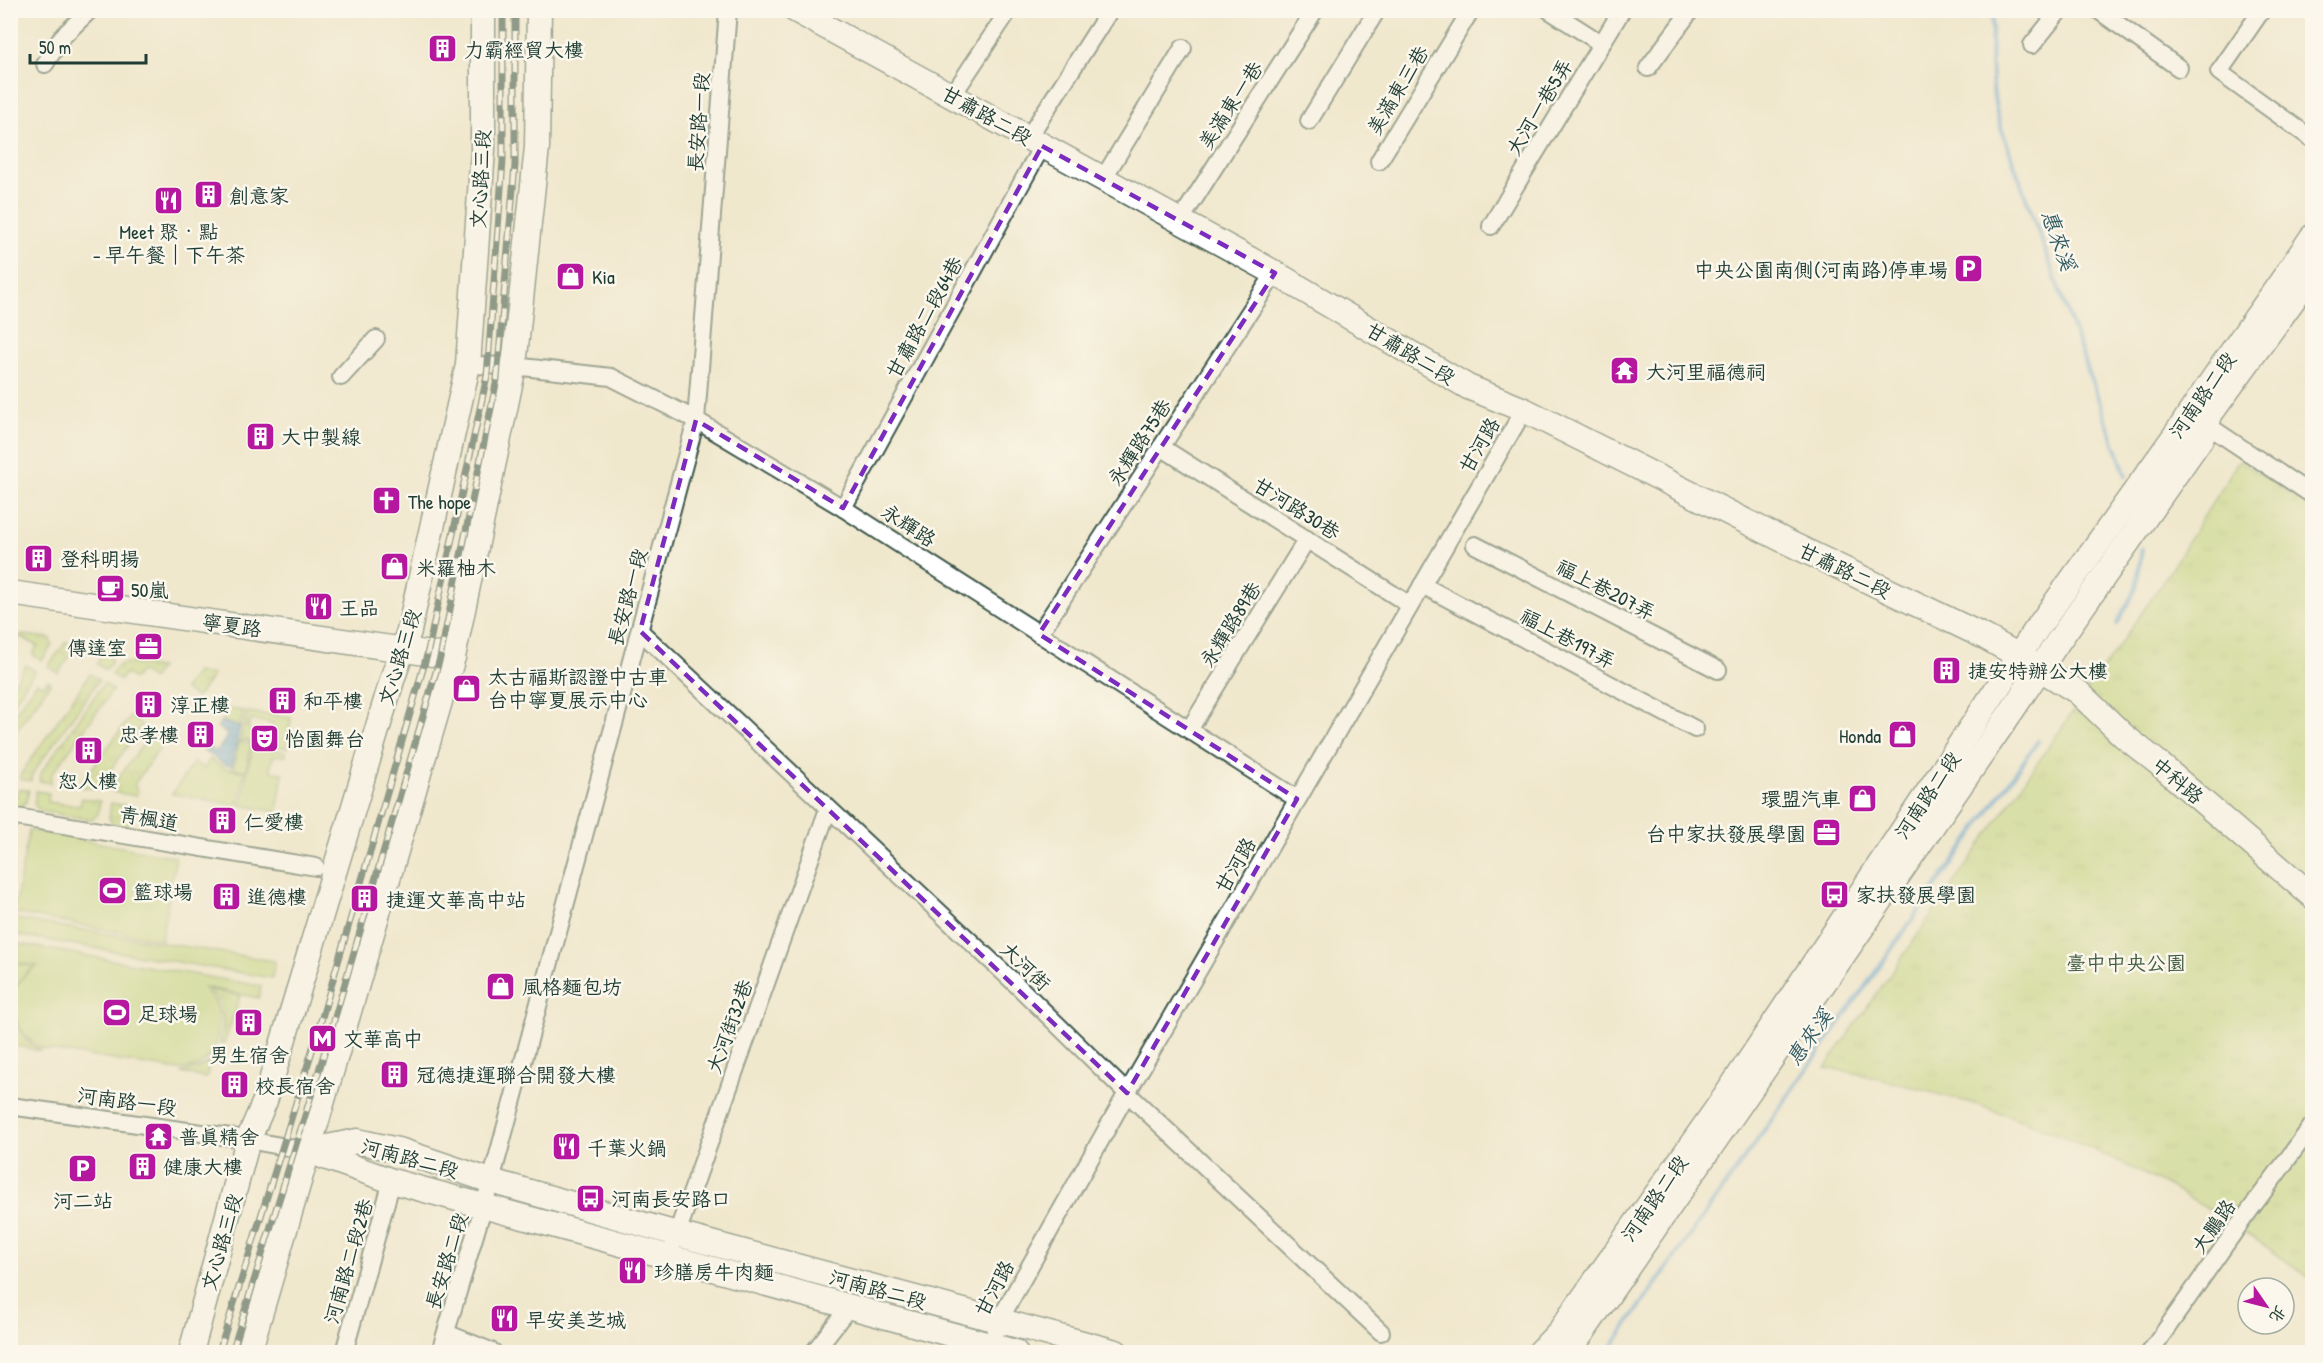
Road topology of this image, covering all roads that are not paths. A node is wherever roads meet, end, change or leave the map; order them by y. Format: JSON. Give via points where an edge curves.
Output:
{"nodes":[{"id":1,"x":90,"y":10,"type":"edge"},
{"id":2,"x":483,"y":10,"type":"edge"},
{"id":3,"x":539,"y":10,"type":"edge"},
{"id":4,"x":728,"y":10,"type":"edge"},
{"id":5,"x":795,"y":10,"type":"edge"},
{"id":6,"x":1009,"y":10,"type":"edge"},
{"id":7,"x":1110,"y":10,"type":"edge"},
{"id":8,"x":1315,"y":10,"type":"edge"},
{"id":9,"x":1377,"y":10,"type":"edge"},
{"id":10,"x":1471,"y":10,"type":"edge"},
{"id":11,"x":1549,"y":10,"type":"edge"},
{"id":12,"x":1622,"y":10,"type":"edge"},
{"id":13,"x":1691,"y":10,"type":"edge"},
{"id":14,"x":2060,"y":10,"type":"edge"},
{"id":15,"x":2098,"y":10,"type":"edge"},
{"id":16,"x":2262,"y":10,"type":"edge"},
{"id":17,"x":1602,"y":44,"type":"junction"},
{"id":18,"x":2032,"y":45,"type":"dead end"},
{"id":19,"x":1183,"y":48,"type":"dead end"},
{"id":20,"x":45,"y":64,"type":"dead end"},
{"id":21,"x":1648,"y":68,"type":"dead end"},
{"id":22,"x":2179,"y":68,"type":"dead end"},
{"id":23,"x":952,"y":96,"type":"junction"},
{"id":24,"x":1309,"y":121,"type":"dead end"},
{"id":25,"x":2313,"y":139,"type":"edge"},
{"id":26,"x":1035,"y":142,"type":"junction"},
{"id":27,"x":1379,"y":161,"type":"dead end"},
{"id":28,"x":1103,"y":179,"type":"junction"},
{"id":29,"x":1180,"y":221,"type":"junction"},
{"id":30,"x":1491,"y":226,"type":"dead end"},
{"id":31,"x":2313,"y":237,"type":"edge"},
{"id":32,"x":1275,"y":273,"type":"junction"},
{"id":33,"x":2313,"y":274,"type":"edge"},
{"id":34,"x":376,"y":339,"type":"dead end"},
{"id":35,"x":468,"y":365,"type":"junction"},
{"id":36,"x":514,"y":366,"type":"junction"},
{"id":37,"x":341,"y":377,"type":"dead end"},
{"id":38,"x":1524,"y":410,"type":"junction"},
{"id":39,"x":2198,"y":419,"type":"junction"},
{"id":40,"x":696,"y":420,"type":"junction"},
{"id":41,"x":1161,"y":447,"type":"junction"},
{"id":42,"x":2313,"y":495,"type":"edge"},
{"id":43,"x":843,"y":508,"type":"junction"},
{"id":44,"x":1307,"y":539,"type":"junction"},
{"id":45,"x":1475,"y":545,"type":"dead end"},
{"id":46,"x":1422,"y":585,"type":"junction"},
{"id":47,"x":10,"y":593,"type":"edge"},
{"id":48,"x":1410,"y":605,"type":"junction"},
{"id":49,"x":640,"y":631,"type":"junction"},
{"id":50,"x":1039,"y":634,"type":"junction"},
{"id":51,"x":403,"y":651,"type":"junction"},
{"id":52,"x":2019,"y":656,"type":"junction"},
{"id":53,"x":453,"y":657,"type":"junction"},
{"id":54,"x":2040,"y":668,"type":"junction"},
{"id":55,"x":1718,"y":670,"type":"dead end"},
{"id":56,"x":1695,"y":729,"type":"dead end"},
{"id":57,"x":1189,"y":730,"type":"junction"},
{"id":58,"x":1297,"y":800,"type":"junction"},
{"id":59,"x":828,"y":809,"type":"junction"},
{"id":60,"x":10,"y":816,"type":"edge"},
{"id":61,"x":316,"y":867,"type":"dead end"},
{"id":62,"x":2313,"y":896,"type":"edge"},
{"id":63,"x":1126,"y":1093,"type":"junction"},
{"id":64,"x":10,"y":1106,"type":"edge"},
{"id":65,"x":2313,"y":1126,"type":"edge"},
{"id":66,"x":248,"y":1140,"type":"junction"},
{"id":67,"x":308,"y":1150,"type":"junction"},
{"id":68,"x":392,"y":1181,"type":"junction"},
{"id":69,"x":491,"y":1181,"type":"junction"},
{"id":70,"x":484,"y":1206,"type":"junction"},
{"id":71,"x":677,"y":1234,"type":"junction"},
{"id":72,"x":668,"y":1257,"type":"junction"},
{"id":73,"x":849,"y":1307,"type":"junction"},
{"id":74,"x":999,"y":1321,"type":"junction"},
{"id":75,"x":1381,"y":1332,"type":"dead end"},
{"id":76,"x":446,"y":1333,"type":"junction"},
{"id":77,"x":990,"y":1346,"type":"junction"},
{"id":78,"x":1072,"y":1347,"type":"edge"},
{"id":79,"x":823,"y":1349,"type":"edge"},
{"id":80,"x":191,"y":1353,"type":"edge"},
{"id":81,"x":249,"y":1353,"type":"edge"},
{"id":82,"x":344,"y":1353,"type":"edge"},
{"id":83,"x":440,"y":1353,"type":"edge"},
{"id":84,"x":493,"y":1353,"type":"edge"},
{"id":85,"x":1015,"y":1353,"type":"edge"},
{"id":86,"x":1116,"y":1353,"type":"edge"},
{"id":87,"x":1540,"y":1353,"type":"edge"},
{"id":88,"x":1569,"y":1353,"type":"edge"},
{"id":89,"x":2150,"y":1353,"type":"edge"}],
"edges":[{"from":1,"to":20,"type":"street","via":[[62,37]]},
{"from":2,"to":35,"type":"street","name":"文心路三段","via":[[483,150]]},
{"from":3,"to":36,"type":"street","via":[[537,147]]},
{"from":4,"to":40,"type":"street","name":"長安路一段"},
{"from":5,"to":23,"type":"street","name":"甘肅路二段"},
{"from":6,"to":23,"type":"street"},
{"from":7,"to":26,"type":"street","name":"甘肅路二段64巷"},
{"from":8,"to":29,"type":"street","name":"美滿東一巷"},
{"from":9,"to":24,"type":"street"},
{"from":10,"to":27,"type":"street","name":"美滿東三巷"},
{"from":11,"to":17,"type":"street"},
{"from":12,"to":17,"type":"street","name":"大河一巷5弄"},
{"from":13,"to":21,"type":"street"},
{"from":14,"to":18,"type":"street"},
{"from":15,"to":22,"type":"street"},
{"from":16,"to":25,"type":"street","via":[[2219,72]]},
{"from":17,"to":30,"type":"street","name":"大河一巷5弄"},
{"from":19,"to":28,"type":"street"},
{"from":23,"to":26,"type":"street","name":"甘肅路二段"},
{"from":26,"to":28,"type":"street","name":"甘肅路二段"},
{"from":26,"to":43,"type":"street","name":"甘肅路二段64巷"},
{"from":28,"to":29,"type":"street","name":"甘肅路二段"},
{"from":29,"to":32,"type":"street","name":"甘肅路二段"},
{"from":31,"to":39,"type":"street","name":"河南路二段"},
{"from":32,"to":38,"type":"street","name":"甘肅路二段","via":[[1468,387]]},
{"from":32,"to":41,"type":"street","name":"永輝路75巷"},
{"from":33,"to":39,"type":"street","name":"河南路二段","via":[[2211,413]]},
{"from":34,"to":37,"type":"street"},
{"from":35,"to":36,"type":"street","name":"永輝路"},
{"from":35,"to":51,"type":"street","name":"文心路三段"},
{"from":36,"to":40,"type":"street","name":"永輝路","via":[[611,377]]},
{"from":36,"to":53,"type":"street"},
{"from":38,"to":46,"type":"street","name":"甘河路"},
{"from":38,"to":52,"type":"street","name":"甘肅路二段"},
{"from":39,"to":42,"type":"street"},
{"from":39,"to":52,"type":"street","name":"河南路二段"},
{"from":39,"to":54,"type":"street","name":"河南路二段","via":[[2202,436]]},
{"from":40,"to":43,"type":"street","name":"永輝路"},
{"from":40,"to":49,"type":"street","name":"長安路一段"},
{"from":41,"to":44,"type":"street","name":"甘河路30巷"},
{"from":41,"to":50,"type":"street","name":"永輝路75巷"},
{"from":43,"to":50,"type":"street","name":"永輝路"},
{"from":44,"to":48,"type":"street","name":"甘河路30巷"},
{"from":44,"to":57,"type":"street","name":"永輝路89巷"},
{"from":45,"to":55,"type":"street","name":"福上巷207弄"},
{"from":46,"to":48,"type":"street","name":"甘河路"},
{"from":46,"to":56,"type":"street","name":"福上巷197弄"},
{"from":47,"to":51,"type":"street","name":"寧夏路"},
{"from":48,"to":58,"type":"street","name":"甘河路"},
{"from":49,"to":59,"type":"street","name":"大河街"},
{"from":49,"to":69,"type":"street","name":"長安路一段"},
{"from":50,"to":57,"type":"street","name":"永輝路"},
{"from":51,"to":53,"type":"street","name":"寧夏路"},
{"from":51,"to":66,"type":"street","name":"文心路三段","via":[[265,1101]]},
{"from":52,"to":54,"type":"street","name":"甘肅路二段"},
{"from":52,"to":87,"type":"street","name":"河南路二段","via":[[1725,1097],[1560,1331]]},
{"from":53,"to":67,"type":"street"},
{"from":54,"to":62,"type":"street","name":"中科路","via":[[2078,692],[2124,736]]},
{"from":54,"to":88,"type":"street","name":"河南路二段"},
{"from":57,"to":58,"type":"street","name":"永輝路"},
{"from":58,"to":63,"type":"street","name":"甘河路"},
{"from":59,"to":63,"type":"street","name":"大河街"},
{"from":59,"to":71,"type":"street","name":"大河街32巷"},
{"from":60,"to":61,"type":"street","name":"青楓道","via":[[169,836]]},
{"from":63,"to":74,"type":"street","name":"甘河路"},
{"from":63,"to":75,"type":"street","name":"大河街"},
{"from":64,"to":66,"type":"street","name":"河南路一段"},
{"from":65,"to":89,"type":"street","name":"大鵬路"},
{"from":66,"to":67,"type":"street","name":"河南路一段"},
{"from":66,"to":80,"type":"street","name":"文心路三段"},
{"from":67,"to":68,"type":"street","name":"河南路二段"},
{"from":67,"to":69,"type":"street","name":"河南路二段","via":[[357,1141],[402,1151]]},
{"from":67,"to":81,"type":"street"},
{"from":68,"to":70,"type":"street","name":"河南路二段"},
{"from":68,"to":82,"type":"street","name":"河南路二段2巷"},
{"from":69,"to":70,"type":"street","name":"長安路二段"},
{"from":69,"to":71,"type":"street","name":"河南路二段"},
{"from":70,"to":72,"type":"street","name":"河南路二段"},
{"from":70,"to":76,"type":"street","name":"長安路二段"},
{"from":71,"to":72,"type":"street","name":"大河街32巷"},
{"from":71,"to":74,"type":"street","name":"河南路二段"},
{"from":72,"to":73,"type":"street","name":"河南路二段"},
{"from":73,"to":77,"type":"street","name":"河南路二段"},
{"from":73,"to":79,"type":"street"},
{"from":74,"to":77,"type":"street","name":"甘河路"},
{"from":74,"to":78,"type":"street","name":"河南路二段"},
{"from":76,"to":83,"type":"street","name":"長安路二段"},
{"from":76,"to":84,"type":"street"},
{"from":77,"to":85,"type":"street","name":"河南路二段"},
{"from":78,"to":86,"type":"street","name":"河南路二段"}]}
